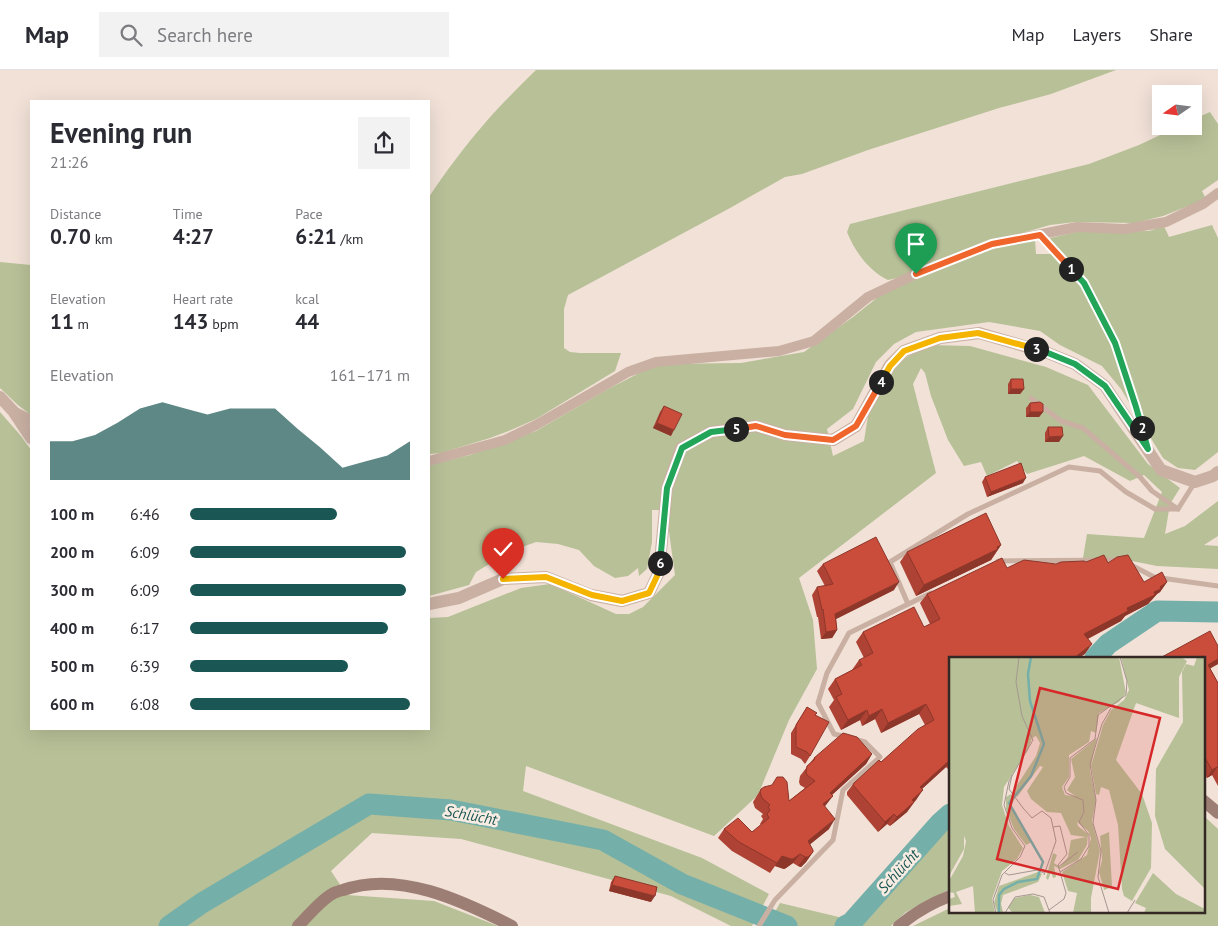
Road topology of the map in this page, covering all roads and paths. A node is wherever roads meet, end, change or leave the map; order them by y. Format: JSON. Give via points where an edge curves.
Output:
{"nodes":[{"id":1,"x":1218,"y":193,"type":"edge"},
{"id":2,"x":1040,"y":235,"type":"junction"},
{"id":3,"x":0,"y":397,"type":"edge"},
{"id":4,"x":1031,"y":398,"type":"dead end"},
{"id":5,"x":13,"y":411,"type":"junction"},
{"id":6,"x":1138,"y":415,"type":"dead end"},
{"id":7,"x":30,"y":420,"type":"edge"},
{"id":8,"x":30,"y":436,"type":"edge"},
{"id":9,"x":430,"y":461,"type":"edge"},
{"id":10,"x":1218,"y":472,"type":"edge"},
{"id":11,"x":1195,"y":482,"type":"junction"},
{"id":12,"x":1178,"y":509,"type":"junction"},
{"id":13,"x":989,"y":566,"type":"edge"},
{"id":14,"x":1218,"y":586,"type":"edge"},
{"id":15,"x":935,"y":591,"type":"edge"},
{"id":16,"x":430,"y":604,"type":"edge"},
{"id":17,"x":908,"y":604,"type":"junction"},
{"id":18,"x":1206,"y":803,"type":"edge"},
{"id":19,"x":1218,"y":813,"type":"edge"},
{"id":20,"x":949,"y":896,"type":"edge"},
{"id":21,"x":298,"y":926,"type":"edge"},
{"id":22,"x":512,"y":926,"type":"edge"},
{"id":23,"x":759,"y":926,"type":"edge"},
{"id":24,"x":899,"y":926,"type":"edge"}],
"edges":[{"from":1,"to":2,"type":"street","via":[[1166,222],[1125,229],[1078,227]]},
{"from":2,"to":6,"type":"path","via":[[1084,283],[1115,343]]},
{"from":2,"to":9,"type":"street","via":[[992,244],[916,274],[868,297],[814,342],[779,351],[656,362],[628,372],[505,440]]},
{"from":3,"to":5,"type":"street"},
{"from":4,"to":12,"type":"lane","via":[[1060,421],[1083,428],[1152,491]]},
{"from":5,"to":7,"type":"street"},
{"from":5,"to":8,"type":"street"},
{"from":10,"to":11,"type":"street"},
{"from":11,"to":12,"type":"lane"},
{"from":11,"to":16,"type":"street","via":[[1161,470],[1105,386],[1075,364],[978,333],[940,338],[904,351],[890,366],[856,426],[833,440],[785,435],[756,426],[711,432],[682,448],[667,488],[659,572],[649,593],[622,601],[592,595],[546,577],[503,579],[459,598]]},
{"from":12,"to":17,"type":"lane","via":[[1155,509],[1100,471],[1069,468],[968,514],[890,562]]},
{"from":13,"to":14,"type":"lane","via":[[998,561],[1122,560],[1154,577]]},
{"from":15,"to":17,"type":"lane"},
{"from":17,"to":23,"type":"lane","via":[[849,633],[827,674],[818,704],[834,734],[865,742],[880,757],[843,790],[833,840],[776,900]]},
{"from":18,"to":19,"type":"main road"},
{"from":20,"to":24,"type":"main road"},
{"from":21,"to":22,"type":"main road","via":[[332,894],[361,884],[414,887],[482,910]]}]}
